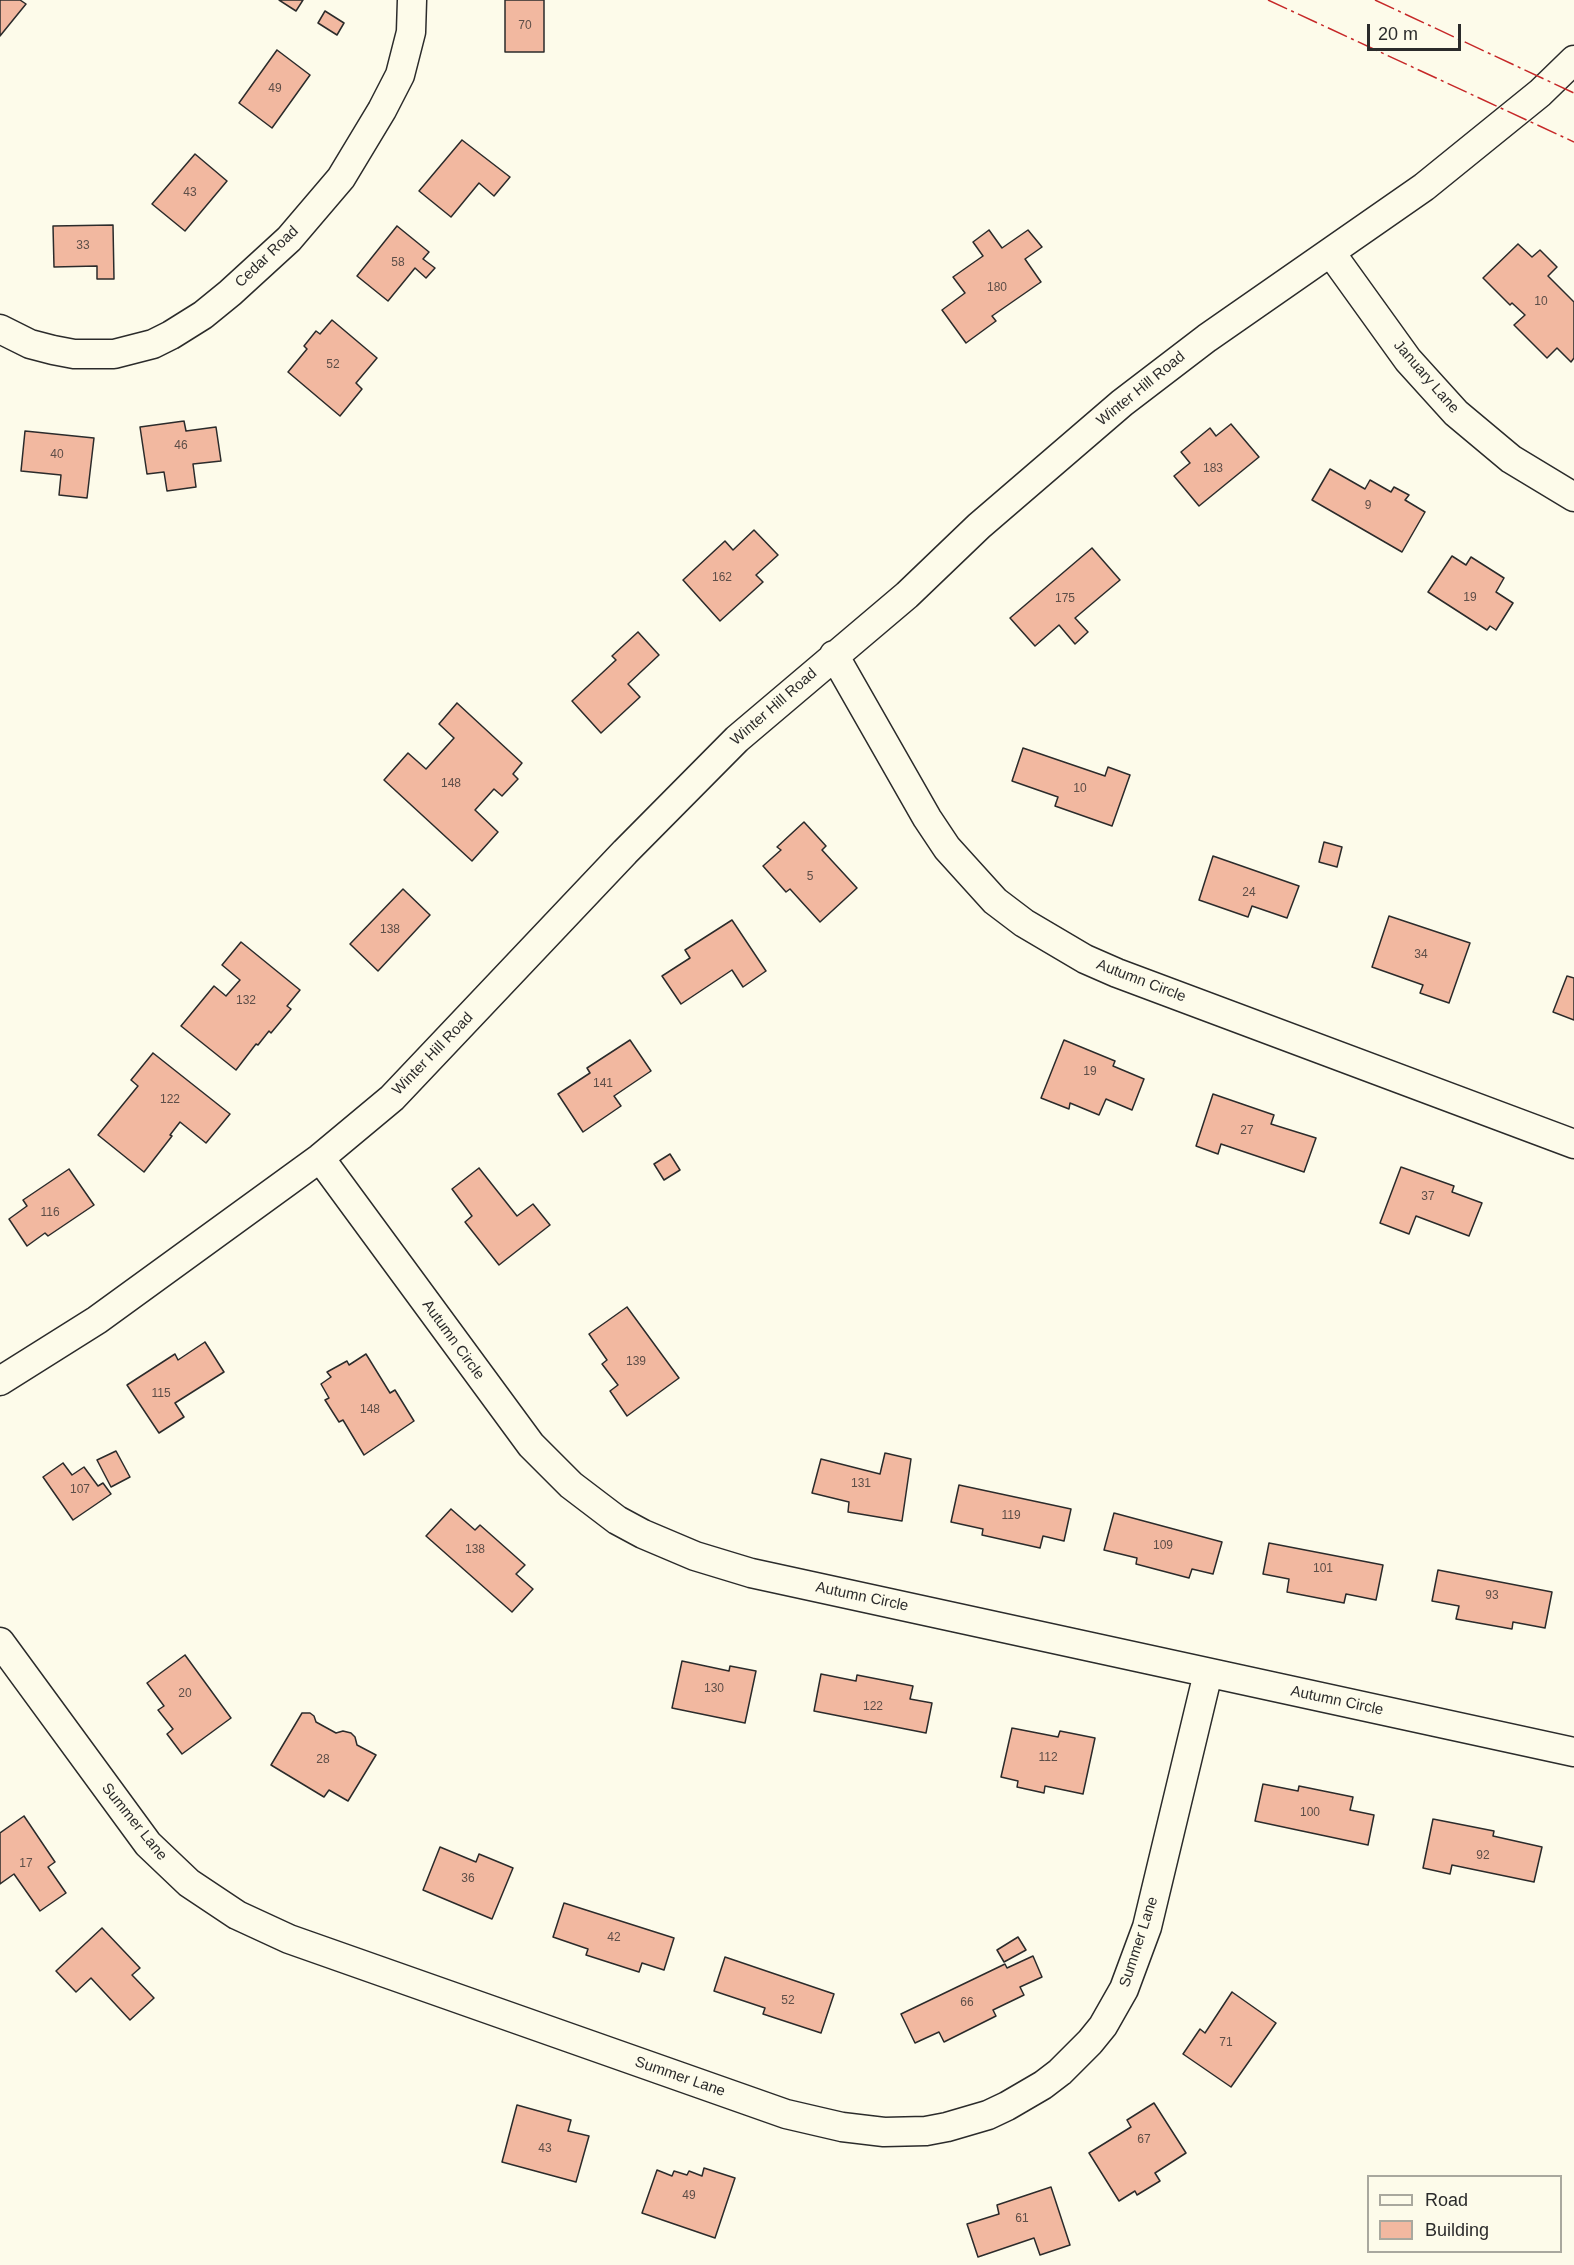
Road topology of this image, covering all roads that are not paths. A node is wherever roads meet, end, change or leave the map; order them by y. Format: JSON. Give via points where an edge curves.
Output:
{"nodes":[{"id":1,"x":412,"y":0,"type":"edge"},
{"id":2,"x":1574,"y":60,"type":"edge"},
{"id":3,"x":1331,"y":253,"type":"junction"},
{"id":4,"x":0,"y":329,"type":"edge"},
{"id":5,"x":1574,"y":497,"type":"edge"},
{"id":6,"x":834,"y":656,"type":"junction"},
{"id":7,"x":1574,"y":1144,"type":"edge"},
{"id":8,"x":320,"y":1158,"type":"junction"},
{"id":9,"x":0,"y":1381,"type":"edge"},
{"id":10,"x":0,"y":1642,"type":"edge"},
{"id":11,"x":1208,"y":1673,"type":"junction"},
{"id":12,"x":1574,"y":1752,"type":"edge"}],
"edges":[{"from":1,"to":4,"type":"street","name":"Cedar Road","via":[[411,32],[400,75],[341,178],[289,239],[224,299],[153,344],[114,354],[52,350]]},
{"from":2,"to":3,"type":"street","name":"Winter Hill Road","via":[[1540,93],[1424,188]]},
{"from":3,"to":5,"type":"street","name":"January Lane","via":[[1408,360],[1449,406],[1511,459]]},
{"from":3,"to":6,"type":"street","name":"Winter Hill Road","via":[[1207,338],[1122,403]]},
{"from":6,"to":7,"type":"street","name":"Autumn Circle","via":[[947,848],[995,901],[1024,923],[1084,959]]},
{"from":6,"to":8,"type":"street","name":"Winter Hill Road","via":[[737,739],[392,1098]]},
{"from":8,"to":9,"type":"street","name":"Winter Hill Road","via":[[97,1320]]},
{"from":8,"to":11,"type":"street","name":"Autumn Circle","via":[[531,1444],[571,1485],[617,1520],[669,1546],[751,1572]]},
{"from":10,"to":11,"type":"street","name":"Summer Lane","via":[[148,1844],[189,1883],[237,1915],[289,1939],[786,2114],[842,2127],[905,2133],[947,2127],[1007,2106],[1060,2072],[1102,2026],[1124,1989],[1147,1927]]},
{"from":11,"to":12,"type":"street","name":"Autumn Circle"}]}
